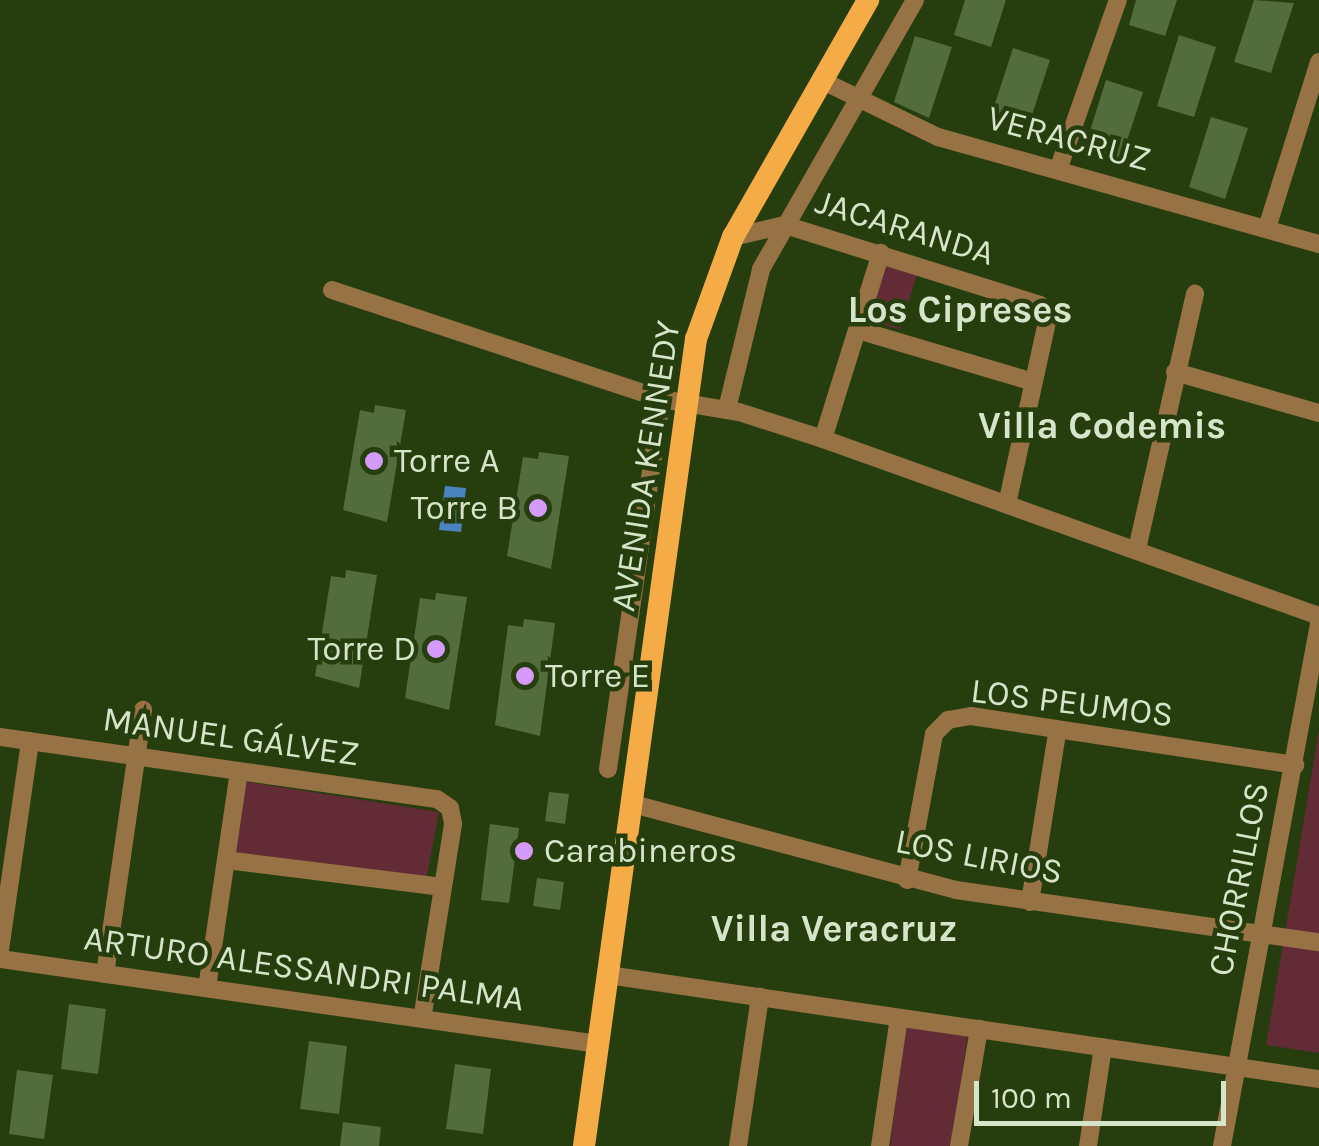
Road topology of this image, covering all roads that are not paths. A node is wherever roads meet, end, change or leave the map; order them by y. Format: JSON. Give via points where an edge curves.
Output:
{"nodes":[{"id":1,"x":868,"y":0,"type":"edge"},
{"id":2,"x":915,"y":0,"type":"edge"},
{"id":3,"x":1118,"y":0,"type":"edge"},
{"id":4,"x":1319,"y":62,"type":"edge"},
{"id":5,"x":822,"y":80,"type":"junction"},
{"id":6,"x":858,"y":103,"type":"junction"},
{"id":7,"x":1058,"y":170,"type":"junction"},
{"id":8,"x":784,"y":225,"type":"junction"},
{"id":9,"x":1267,"y":228,"type":"junction"},
{"id":10,"x":732,"y":237,"type":"junction"},
{"id":11,"x":1319,"y":244,"type":"edge"},
{"id":12,"x":882,"y":253,"type":"junction"},
{"id":13,"x":332,"y":290,"type":"dead end"},
{"id":14,"x":1195,"y":294,"type":"dead end"},
{"id":15,"x":858,"y":330,"type":"junction"},
{"id":16,"x":1176,"y":372,"type":"junction"},
{"id":17,"x":1030,"y":381,"type":"junction"},
{"id":18,"x":661,"y":398,"type":"junction"},
{"id":19,"x":685,"y":403,"type":"junction"},
{"id":20,"x":727,"y":409,"type":"junction"},
{"id":21,"x":1319,"y":413,"type":"edge"},
{"id":22,"x":823,"y":439,"type":"junction"},
{"id":23,"x":1007,"y":504,"type":"junction"},
{"id":24,"x":1137,"y":549,"type":"junction"},
{"id":25,"x":632,"y":598,"type":"junction"},
{"id":26,"x":660,"y":601,"type":"junction"},
{"id":27,"x":1319,"y":616,"type":"edge"},
{"id":28,"x":1319,"y":624,"type":"edge"},
{"id":29,"x":629,"y":627,"type":"junction"},
{"id":30,"x":656,"y":631,"type":"junction"},
{"id":31,"x":143,"y":710,"type":"dead end"},
{"id":32,"x":1057,"y":733,"type":"junction"},
{"id":33,"x":0,"y":737,"type":"edge"},
{"id":34,"x":30,"y":741,"type":"junction"},
{"id":35,"x":136,"y":756,"type":"junction"},
{"id":36,"x":1295,"y":765,"type":"junction"},
{"id":37,"x":608,"y":769,"type":"dead end"},
{"id":38,"x":239,"y":771,"type":"junction"},
{"id":39,"x":633,"y":804,"type":"junction"},
{"id":40,"x":226,"y":860,"type":"junction"},
{"id":41,"x":908,"y":880,"type":"junction"},
{"id":42,"x":442,"y":887,"type":"junction"},
{"id":43,"x":1030,"y":902,"type":"junction"},
{"id":44,"x":1264,"y":935,"type":"junction"},
{"id":45,"x":1319,"y":942,"type":"edge"},
{"id":46,"x":0,"y":950,"type":"edge"},
{"id":47,"x":0,"y":959,"type":"edge"},
{"id":48,"x":105,"y":974,"type":"junction"},
{"id":49,"x":608,"y":975,"type":"junction"},
{"id":50,"x":208,"y":988,"type":"junction"},
{"id":51,"x":760,"y":997,"type":"junction"},
{"id":52,"x":899,"y":1018,"type":"junction"},
{"id":53,"x":422,"y":1019,"type":"junction"},
{"id":54,"x":979,"y":1029,"type":"junction"},
{"id":55,"x":598,"y":1044,"type":"junction"},
{"id":56,"x":1103,"y":1047,"type":"junction"},
{"id":57,"x":1234,"y":1066,"type":"junction"},
{"id":58,"x":1319,"y":1079,"type":"edge"},
{"id":59,"x":584,"y":1146,"type":"edge"},
{"id":60,"x":738,"y":1146,"type":"edge"},
{"id":61,"x":880,"y":1146,"type":"edge"},
{"id":62,"x":959,"y":1146,"type":"edge"},
{"id":63,"x":1088,"y":1146,"type":"edge"},
{"id":64,"x":1222,"y":1146,"type":"edge"}],
"edges":[{"from":1,"to":5,"type":"main road","name":"AVENIDA KENNEDY"},
{"from":2,"to":6,"type":"street","name":"AVENIDA KENNEDY"},
{"from":3,"to":7,"type":"street"},
{"from":4,"to":9,"type":"street"},
{"from":5,"to":6,"type":"street","name":"VERACRUZ"},
{"from":5,"to":10,"type":"main road","name":"AVENIDA KENNEDY"},
{"from":6,"to":7,"type":"street","name":"VERACRUZ","via":[[938,137]]},
{"from":6,"to":8,"type":"street","name":"AVENIDA KENNEDY"},
{"from":7,"to":9,"type":"street","name":"VERACRUZ"},
{"from":8,"to":10,"type":"street"},
{"from":8,"to":12,"type":"street","name":"JACARANDA"},
{"from":8,"to":20,"type":"street","name":"AVENIDA KENNEDY","via":[[754,290]]},
{"from":9,"to":11,"type":"street","name":"VERACRUZ"},
{"from":10,"to":19,"type":"main road","name":"AVENIDA KENNEDY","via":[[696,339]]},
{"from":12,"to":15,"type":"street"},
{"from":12,"to":17,"type":"street","name":"JACARANDA","via":[[1040,305],[1046,322]]},
{"from":13,"to":18,"type":"street"},
{"from":14,"to":16,"type":"street"},
{"from":15,"to":17,"type":"street"},
{"from":15,"to":22,"type":"street"},
{"from":16,"to":21,"type":"street"},
{"from":16,"to":24,"type":"street"},
{"from":17,"to":23,"type":"street","name":"JACARANDA"},
{"from":18,"to":19,"type":"street"},
{"from":18,"to":25,"type":"street","name":"AVENIDA KENNEDY"},
{"from":19,"to":20,"type":"street"},
{"from":19,"to":26,"type":"main road","name":"AVENIDA KENNEDY"},
{"from":20,"to":22,"type":"street"},
{"from":22,"to":23,"type":"street"},
{"from":23,"to":24,"type":"street"},
{"from":24,"to":27,"type":"street"},
{"from":25,"to":26,"type":"street"},
{"from":25,"to":29,"type":"street","name":"AVENIDA KENNEDY"},
{"from":26,"to":30,"type":"main road","name":"AVENIDA KENNEDY"},
{"from":28,"to":36,"type":"street","name":"CHORRILLOS"},
{"from":29,"to":30,"type":"street"},
{"from":29,"to":37,"type":"street","name":"AVENIDA KENNEDY"},
{"from":30,"to":39,"type":"main road","name":"AVENIDA KENNEDY"},
{"from":31,"to":35,"type":"street"},
{"from":32,"to":36,"type":"street","name":"LOS PEUMOS"},
{"from":32,"to":41,"type":"street","name":"LOS PEUMOS","via":[[972,716],[948,720],[934,734]]},
{"from":32,"to":43,"type":"street"},
{"from":33,"to":34,"type":"street","name":"MANUEL GÁLVEZ"},
{"from":34,"to":35,"type":"street","name":"MANUEL GÁLVEZ"},
{"from":34,"to":46,"type":"street"},
{"from":35,"to":38,"type":"street","name":"MANUEL GÁLVEZ"},
{"from":35,"to":48,"type":"street"},
{"from":36,"to":44,"type":"street","name":"CHORRILLOS"},
{"from":38,"to":40,"type":"street"},
{"from":38,"to":42,"type":"street","name":"MANUEL GÁLVEZ","via":[[437,798],[450,808]]},
{"from":39,"to":41,"type":"street","name":"LOS LIRIOS"},
{"from":39,"to":49,"type":"main road","name":"AVENIDA KENNEDY"},
{"from":40,"to":42,"type":"street"},
{"from":40,"to":50,"type":"street"},
{"from":41,"to":43,"type":"street","name":"LOS LIRIOS"},
{"from":42,"to":53,"type":"street"},
{"from":43,"to":44,"type":"street","name":"LOS LIRIOS"},
{"from":44,"to":45,"type":"street","name":"LOS LIRIOS"},
{"from":44,"to":57,"type":"street","name":"CHORRILLOS"},
{"from":47,"to":48,"type":"street","name":"ARTURO ALESSANDRI PALMA"},
{"from":48,"to":50,"type":"street","name":"ARTURO ALESSANDRI PALMA"},
{"from":49,"to":51,"type":"street"},
{"from":49,"to":55,"type":"main road","name":"AVENIDA KENNEDY"},
{"from":50,"to":53,"type":"street","name":"ARTURO ALESSANDRI PALMA"},
{"from":51,"to":52,"type":"street"},
{"from":51,"to":60,"type":"street"},
{"from":52,"to":54,"type":"street"},
{"from":52,"to":61,"type":"street"},
{"from":53,"to":55,"type":"street","name":"ARTURO ALESSANDRI PALMA"},
{"from":54,"to":56,"type":"street"},
{"from":54,"to":62,"type":"street"},
{"from":55,"to":59,"type":"main road","name":"AVENIDA KENNEDY"},
{"from":56,"to":57,"type":"street"},
{"from":56,"to":63,"type":"street"},
{"from":57,"to":58,"type":"street"},
{"from":57,"to":64,"type":"street","name":"CHORRILLOS"}]}
